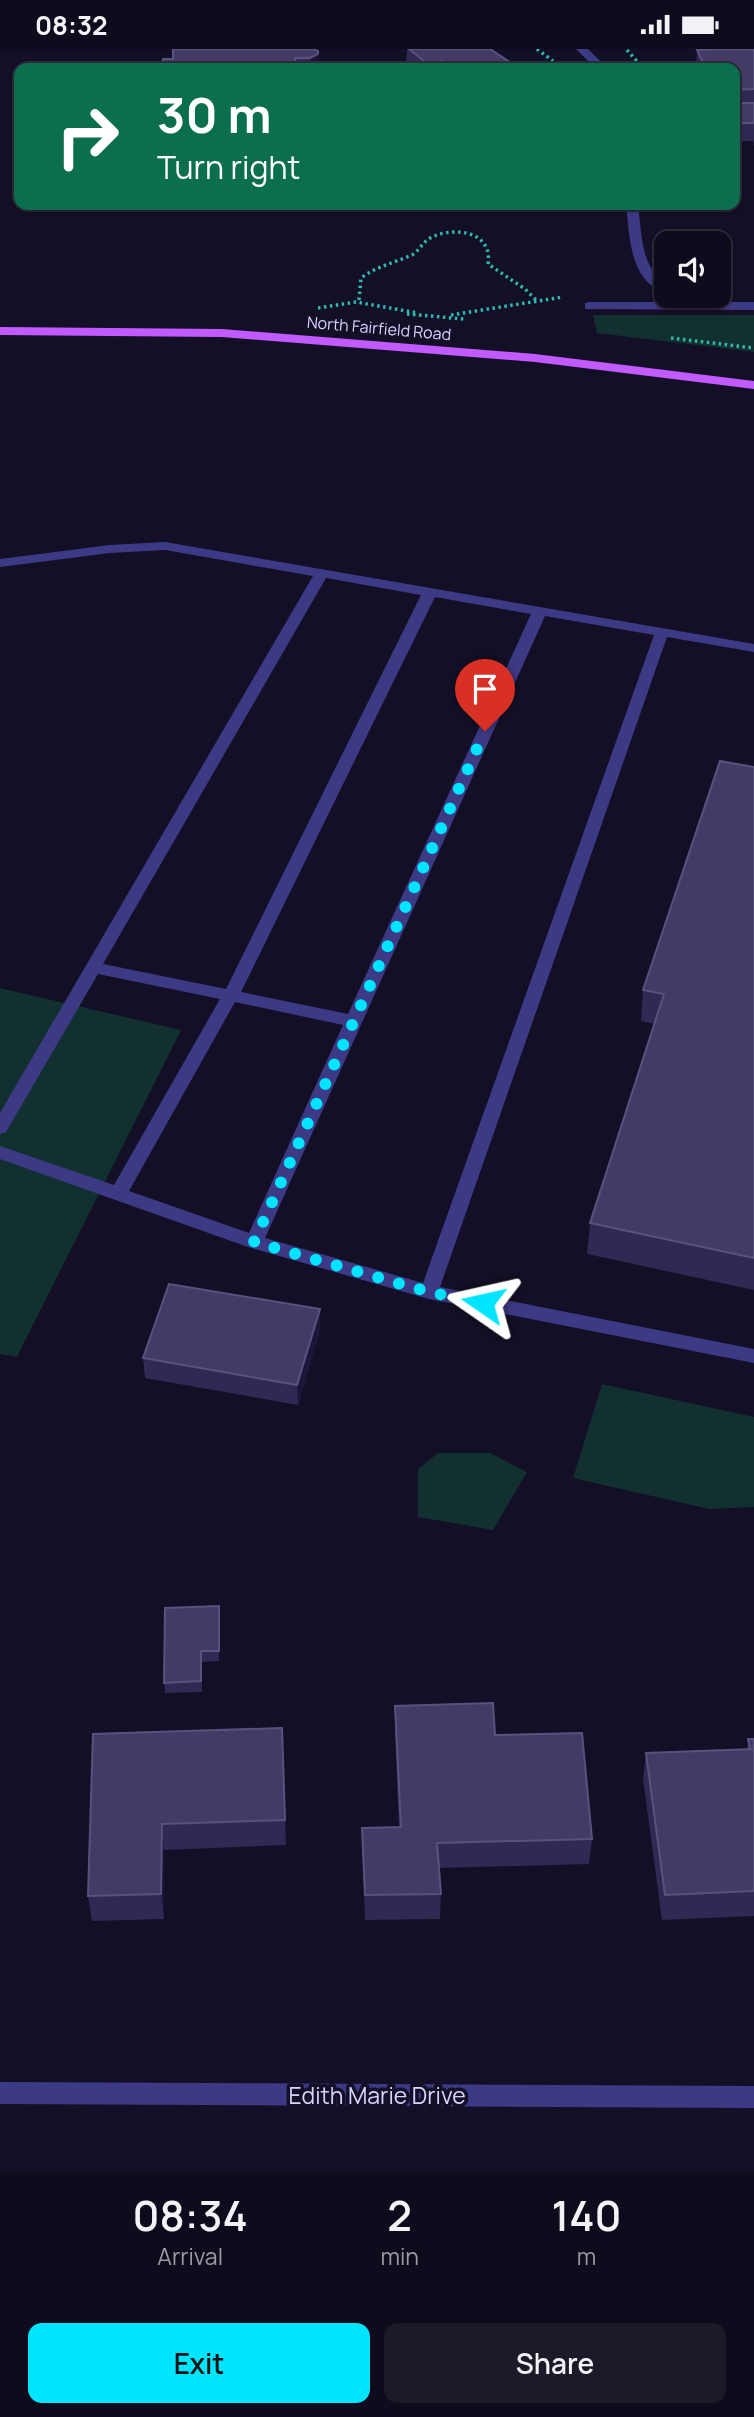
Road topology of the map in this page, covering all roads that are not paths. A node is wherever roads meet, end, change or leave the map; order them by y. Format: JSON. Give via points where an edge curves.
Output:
{"nodes":[{"id":1,"x":582,"y":49,"type":"edge"},
{"id":2,"x":596,"y":63,"type":"edge"},
{"id":3,"x":633,"y":210,"type":"edge"},
{"id":4,"x":654,"y":282,"type":"edge"},
{"id":5,"x":589,"y":306,"type":"dead end"},
{"id":6,"x":654,"y":306,"type":"edge"},
{"id":7,"x":731,"y":306,"type":"edge"},
{"id":8,"x":754,"y":306,"type":"edge"},
{"id":9,"x":0,"y":331,"type":"edge"},
{"id":10,"x":754,"y":385,"type":"edge"},
{"id":11,"x":0,"y":563,"type":"edge"},
{"id":12,"x":322,"y":573,"type":"junction"},
{"id":13,"x":430,"y":592,"type":"junction"},
{"id":14,"x":540,"y":611,"type":"junction"},
{"id":15,"x":663,"y":632,"type":"junction"},
{"id":16,"x":754,"y":648,"type":"edge"},
{"id":17,"x":93,"y":967,"type":"junction"},
{"id":18,"x":230,"y":995,"type":"junction"},
{"id":19,"x":353,"y":1021,"type":"junction"},
{"id":20,"x":0,"y":1128,"type":"edge"},
{"id":21,"x":0,"y":1152,"type":"edge"},
{"id":22,"x":118,"y":1194,"type":"junction"},
{"id":23,"x":254,"y":1242,"type":"junction"},
{"id":24,"x":429,"y":1292,"type":"junction"},
{"id":25,"x":754,"y":1356,"type":"edge"},
{"id":26,"x":0,"y":2093,"type":"edge"},
{"id":27,"x":754,"y":2097,"type":"edge"}],
"edges":[{"from":1,"to":2,"type":"street"},
{"from":3,"to":4,"type":"street","via":[[643,271]]},
{"from":5,"to":6,"type":"street"},
{"from":7,"to":8,"type":"street"},
{"from":9,"to":10,"type":"main road","name":"North Fairfield Road","via":[[222,333],[535,358]]},
{"from":11,"to":12,"type":"street","via":[[165,546]]},
{"from":12,"to":13,"type":"street"},
{"from":12,"to":17,"type":"street"},
{"from":13,"to":14,"type":"street"},
{"from":13,"to":18,"type":"street"},
{"from":14,"to":15,"type":"street"},
{"from":14,"to":19,"type":"street"},
{"from":15,"to":16,"type":"street"},
{"from":15,"to":24,"type":"street"},
{"from":17,"to":18,"type":"street"},
{"from":17,"to":20,"type":"street"},
{"from":18,"to":19,"type":"street"},
{"from":18,"to":22,"type":"street"},
{"from":19,"to":23,"type":"street"},
{"from":21,"to":22,"type":"street"},
{"from":22,"to":23,"type":"street"},
{"from":23,"to":24,"type":"street"},
{"from":24,"to":25,"type":"street"},
{"from":26,"to":27,"type":"street","name":"Edith Marie Drive"}]}
